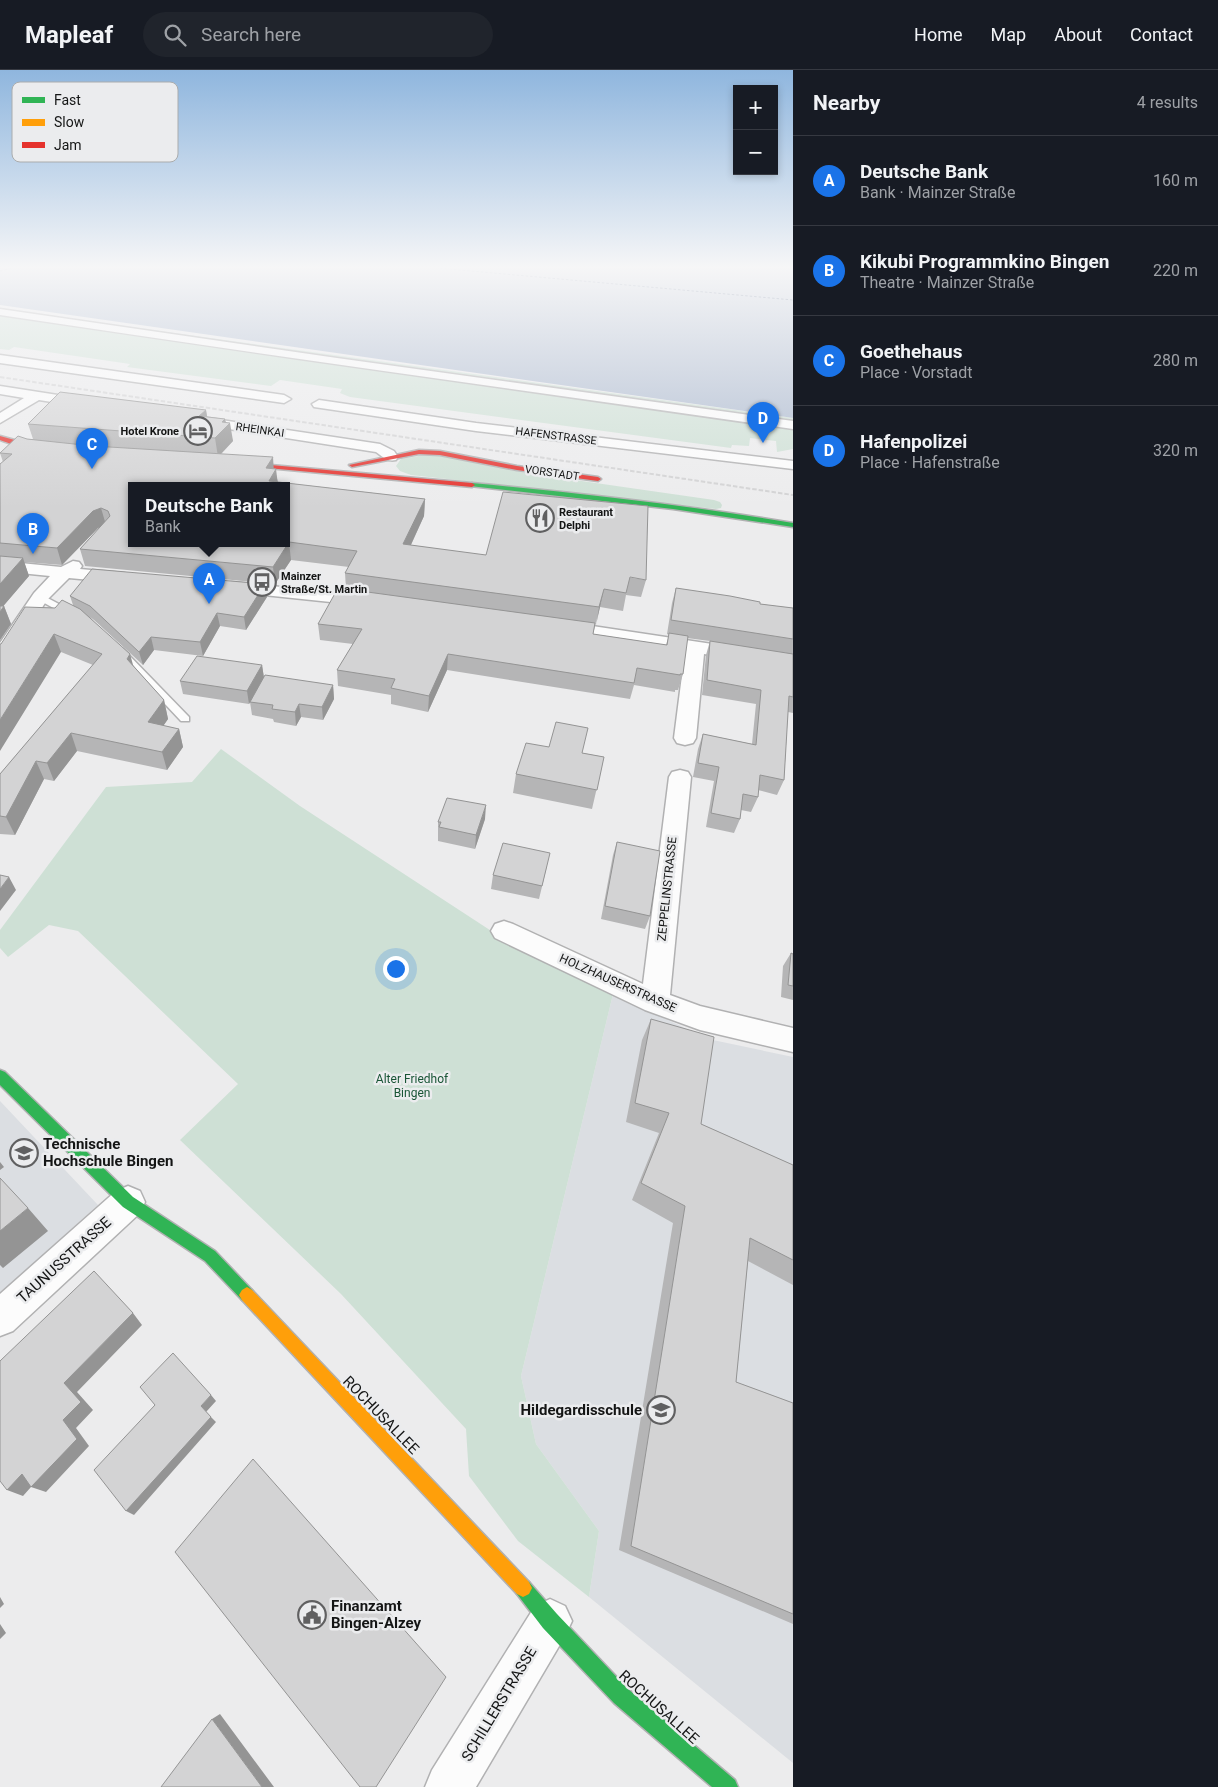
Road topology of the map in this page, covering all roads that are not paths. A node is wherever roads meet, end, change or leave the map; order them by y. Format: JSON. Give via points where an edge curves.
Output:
{"nodes":[{"id":1,"x":237,"y":347,"type":"edge"},
{"id":2,"x":0,"y":359,"type":"edge"},
{"id":3,"x":0,"y":390,"type":"edge"},
{"id":4,"x":36,"y":396,"type":"junction"},
{"id":5,"x":102,"y":406,"type":"edge"},
{"id":6,"x":178,"y":417,"type":"edge"},
{"id":7,"x":0,"y":418,"type":"edge"},
{"id":8,"x":793,"y":426,"type":"edge"},
{"id":9,"x":0,"y":438,"type":"edge"},
{"id":10,"x":60,"y":451,"type":"edge"},
{"id":11,"x":391,"y":457,"type":"junction"},
{"id":12,"x":224,"y":463,"type":"edge"},
{"id":13,"x":793,"y":465,"type":"edge"},
{"id":14,"x":308,"y":469,"type":"junction"},
{"id":15,"x":407,"y":479,"type":"junction"},
{"id":16,"x":608,"y":481,"type":"dead end"},
{"id":17,"x":727,"y":502,"type":"dead end"},
{"id":18,"x":750,"y":506,"type":"dead end"},
{"id":19,"x":720,"y":512,"type":"junction"},
{"id":20,"x":793,"y":520,"type":"edge"},
{"id":21,"x":793,"y":525,"type":"edge"},
{"id":22,"x":86,"y":552,"type":"edge"},
{"id":23,"x":0,"y":566,"type":"edge"},
{"id":24,"x":68,"y":572,"type":"junction"},
{"id":25,"x":143,"y":579,"type":"edge"},
{"id":26,"x":210,"y":585,"type":"edge"},
{"id":27,"x":40,"y":597,"type":"junction"},
{"id":28,"x":388,"y":604,"type":"edge"},
{"id":29,"x":83,"y":620,"type":"edge"},
{"id":30,"x":546,"y":626,"type":"edge"},
{"id":31,"x":111,"y":643,"type":"edge"},
{"id":32,"x":695,"y":646,"type":"junction"},
{"id":33,"x":0,"y":657,"type":"edge"},
{"id":34,"x":793,"y":662,"type":"edge"},
{"id":35,"x":185,"y":719,"type":"dead end"},
{"id":36,"x":684,"y":738,"type":"dead end"},
{"id":37,"x":680,"y":777,"type":"dead end"},
{"id":38,"x":504,"y":931,"type":"dead end"},
{"id":39,"x":655,"y":1002,"type":"junction"},
{"id":40,"x":793,"y":1040,"type":"edge"},
{"id":41,"x":0,"y":1076,"type":"edge"},
{"id":42,"x":128,"y":1202,"type":"junction"},
{"id":43,"x":0,"y":1318,"type":"edge"},
{"id":44,"x":550,"y":1621,"type":"junction"},
{"id":45,"x":449,"y":1787,"type":"edge"},
{"id":46,"x":728,"y":1787,"type":"edge"}],
"edges":[{"from":1,"to":8,"type":"street"},
{"from":2,"to":13,"type":"street","name":"HAFENSTRASSE","via":[[294,402],[315,399],[476,427]]},
{"from":3,"to":4,"type":"street"},
{"from":4,"to":5,"type":"street"},
{"from":4,"to":7,"type":"street"},
{"from":6,"to":11,"type":"street","name":"RHEINKAI","via":[[380,448]]},
{"from":9,"to":10,"type":"main road","via":[[32,448]]},
{"from":11,"to":14,"type":"main road","name":"VORSTADT","via":[[356,465]]},
{"from":11,"to":15,"type":"main road","via":[[383,467],[388,473]]},
{"from":11,"to":16,"type":"main road","name":"VORSTADT","via":[[419,452],[440,453]]},
{"from":12,"to":14,"type":"main road","name":"VORSTADT"},
{"from":14,"to":15,"type":"main road","name":"VORSTADT"},
{"from":15,"to":19,"type":"main road","name":"VORSTADT"},
{"from":17,"to":19,"type":"main road","via":[[729,508]]},
{"from":18,"to":20,"type":"main road"},
{"from":19,"to":21,"type":"main road","name":"VORSTADT"},
{"from":22,"to":24,"type":"street"},
{"from":23,"to":24,"type":"street"},
{"from":24,"to":25,"type":"street"},
{"from":24,"to":27,"type":"street"},
{"from":26,"to":28,"type":"street"},
{"from":27,"to":29,"type":"lane"},
{"from":27,"to":33,"type":"street"},
{"from":30,"to":32,"type":"street"},
{"from":31,"to":35,"type":"lane"},
{"from":32,"to":34,"type":"street"},
{"from":32,"to":36,"type":"street"},
{"from":37,"to":39,"type":"street","name":"ZEPPELINSTRASSE"},
{"from":38,"to":39,"type":"street","name":"HOLZHAUSERSTRASSE"},
{"from":39,"to":40,"type":"street","name":"HOLZHAUSERSTRASSE","via":[[700,1018]]},
{"from":41,"to":42,"type":"main road","name":"ROCHUSALLEE"},
{"from":42,"to":43,"type":"street","name":"TAUNUSSTRASSE"},
{"from":42,"to":44,"type":"main road","name":"ROCHUSALLEE","via":[[210,1256],[510,1573]]},
{"from":44,"to":45,"type":"street","name":"SCHILLERSTRASSE"},
{"from":44,"to":46,"type":"main road","name":"ROCHUSALLEE","via":[[621,1696]]}]}
